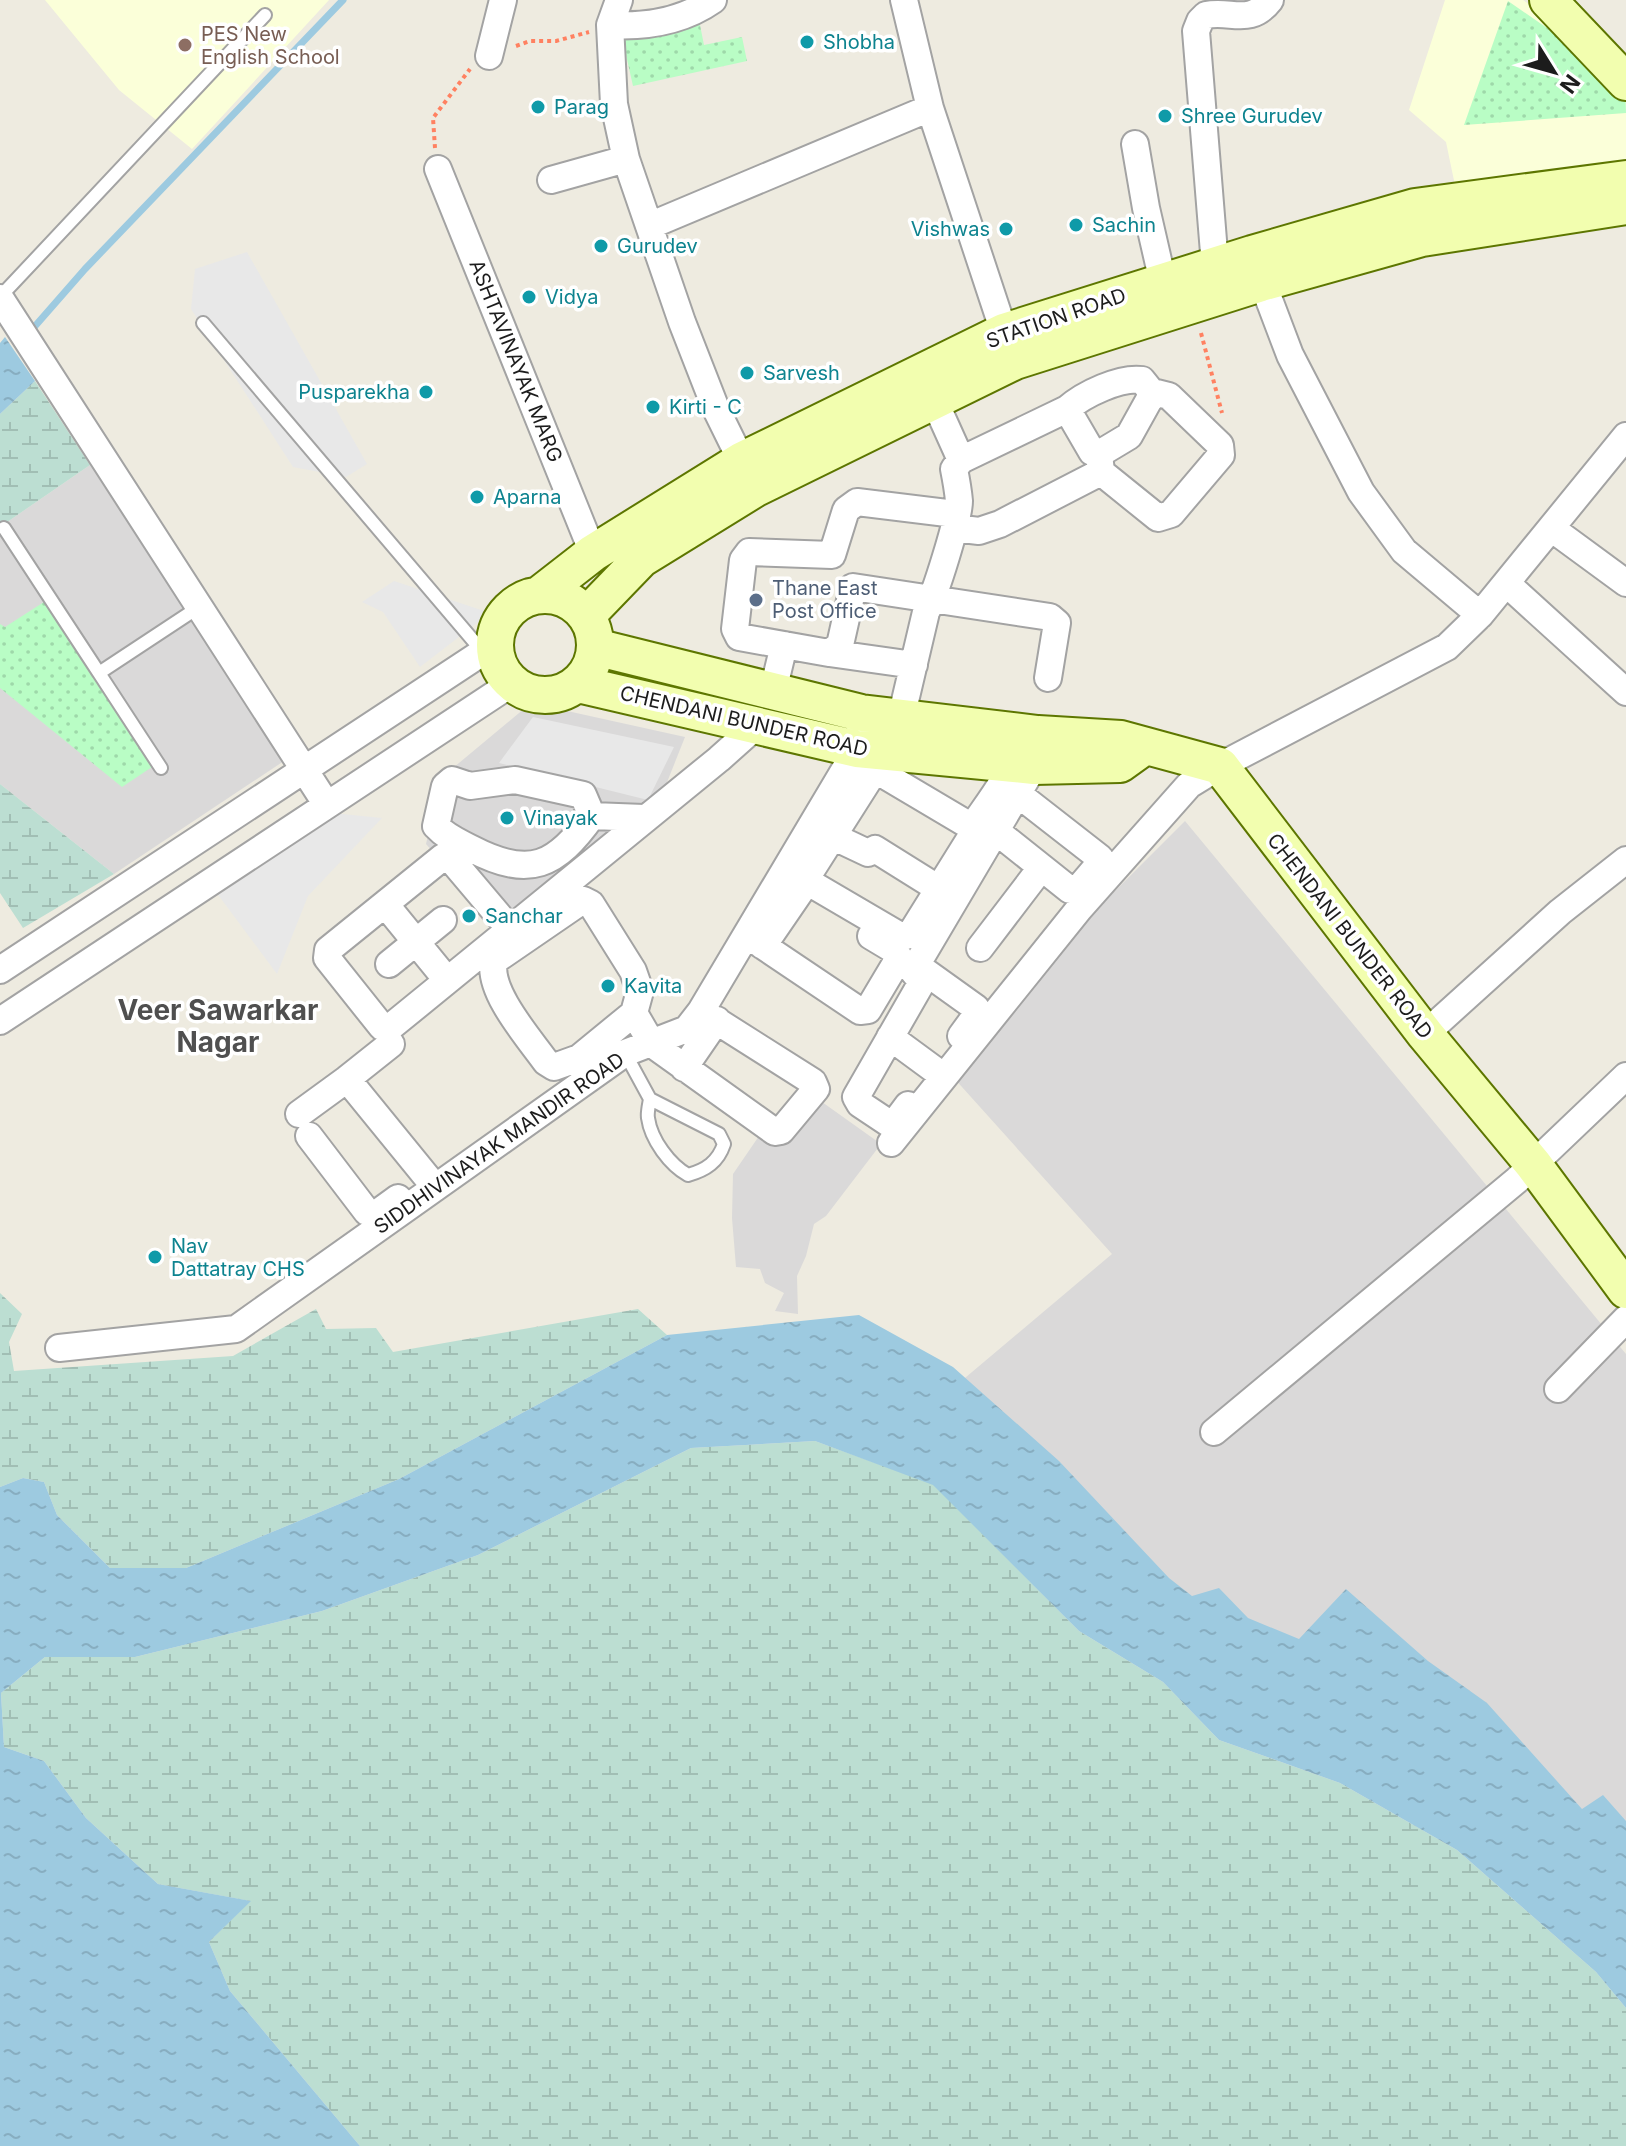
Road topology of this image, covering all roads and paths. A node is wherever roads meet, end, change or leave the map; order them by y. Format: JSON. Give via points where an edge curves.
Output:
{"nodes":[{"id":1,"x":503,"y":0,"type":"edge"},
{"id":2,"x":619,"y":0,"type":"edge"},
{"id":3,"x":713,"y":0,"type":"edge"},
{"id":4,"x":904,"y":0,"type":"edge"},
{"id":5,"x":1270,"y":0,"type":"edge"},
{"id":6,"x":1559,"y":1,"type":"edge"},
{"id":7,"x":265,"y":15,"type":"dead end"},
{"id":8,"x":610,"y":25,"type":"junction"},
{"id":9,"x":489,"y":56,"type":"dead end"},
{"id":10,"x":1626,"y":58,"type":"edge"},
{"id":11,"x":1626,"y":81,"type":"edge"},
{"id":12,"x":930,"y":108,"type":"junction"},
{"id":13,"x":1135,"y":144,"type":"dead end"},
{"id":14,"x":626,"y":159,"type":"junction"},
{"id":15,"x":438,"y":169,"type":"dead end"},
{"id":16,"x":1626,"y":179,"type":"edge"},
{"id":17,"x":551,"y":180,"type":"dead end"},
{"id":18,"x":1626,"y":206,"type":"edge"},
{"id":19,"x":649,"y":226,"type":"junction"},
{"id":20,"x":1215,"y":265,"type":"junction"},
{"id":21,"x":1257,"y":268,"type":"junction"},
{"id":22,"x":1163,"y":282,"type":"junction"},
{"id":23,"x":0,"y":298,"type":"edge"},
{"id":24,"x":1194,"y":304,"type":"junction"},
{"id":25,"x":203,"y":323,"type":"dead end"},
{"id":26,"x":1004,"y":332,"type":"junction"},
{"id":27,"x":1154,"y":395,"type":"junction"},
{"id":28,"x":934,"y":400,"type":"junction"},
{"id":29,"x":1067,"y":409,"type":"junction"},
{"id":30,"x":1224,"y":422,"type":"dead end"},
{"id":31,"x":1626,"y":436,"type":"edge"},
{"id":32,"x":961,"y":460,"type":"junction"},
{"id":33,"x":1100,"y":463,"type":"junction"},
{"id":34,"x":748,"y":475,"type":"junction"},
{"id":35,"x":955,"y":521,"type":"junction"},
{"id":36,"x":4,"y":528,"type":"dead end"},
{"id":37,"x":1551,"y":528,"type":"junction"},
{"id":38,"x":619,"y":549,"type":"junction"},
{"id":39,"x":832,"y":555,"type":"junction"},
{"id":40,"x":1506,"y":583,"type":"junction"},
{"id":41,"x":1626,"y":583,"type":"edge"},
{"id":42,"x":853,"y":587,"type":"junction"},
{"id":43,"x":539,"y":595,"type":"junction"},
{"id":44,"x":932,"y":600,"type":"junction"},
{"id":45,"x":199,"y":607,"type":"junction"},
{"id":46,"x":1480,"y":615,"type":"junction"},
{"id":47,"x":591,"y":631,"type":"junction"},
{"id":48,"x":784,"y":645,"type":"junction"},
{"id":49,"x":489,"y":648,"type":"junction"},
{"id":50,"x":829,"y":653,"type":"junction"},
{"id":51,"x":914,"y":665,"type":"junction"},
{"id":52,"x":99,"y":673,"type":"junction"},
{"id":53,"x":1048,"y":678,"type":"dead end"},
{"id":54,"x":512,"y":683,"type":"junction"},
{"id":55,"x":578,"y":684,"type":"junction"},
{"id":56,"x":773,"y":691,"type":"junction"},
{"id":57,"x":1626,"y":692,"type":"edge"},
{"id":58,"x":861,"y":713,"type":"junction"},
{"id":59,"x":901,"y":718,"type":"junction"},
{"id":60,"x":756,"y":726,"type":"junction"},
{"id":61,"x":857,"y":749,"type":"junction"},
{"id":62,"x":1025,"y":758,"type":"junction"},
{"id":63,"x":1220,"y":766,"type":"junction"},
{"id":64,"x":161,"y":768,"type":"dead end"},
{"id":65,"x":304,"y":770,"type":"junction"},
{"id":66,"x":327,"y":805,"type":"junction"},
{"id":67,"x":592,"y":816,"type":"junction"},
{"id":68,"x":644,"y":818,"type":"junction"},
{"id":69,"x":839,"y":827,"type":"junction"},
{"id":70,"x":984,"y":829,"type":"junction"},
{"id":71,"x":1626,"y":860,"type":"edge"},
{"id":72,"x":1041,"y":868,"type":"junction"},
{"id":73,"x":793,"y":880,"type":"junction"},
{"id":74,"x":939,"y":889,"type":"junction"},
{"id":75,"x":385,"y":904,"type":"junction"},
{"id":76,"x":1079,"y":909,"type":"junction"},
{"id":77,"x":443,"y":920,"type":"dead end"},
{"id":78,"x":510,"y":929,"type":"junction"},
{"id":79,"x":755,"y":940,"type":"junction"},
{"id":80,"x":416,"y":942,"type":"junction"},
{"id":81,"x":980,"y":948,"type":"dead end"},
{"id":82,"x":389,"y":964,"type":"dead end"},
{"id":83,"x":916,"y":965,"type":"junction"},
{"id":84,"x":0,"y":970,"type":"edge"},
{"id":85,"x":447,"y":980,"type":"junction"},
{"id":86,"x":1000,"y":996,"type":"dead end"},
{"id":87,"x":634,"y":1013,"type":"junction"},
{"id":88,"x":709,"y":1016,"type":"junction"},
{"id":89,"x":0,"y":1021,"type":"edge"},
{"id":90,"x":1425,"y":1034,"type":"junction"},
{"id":91,"x":890,"y":1037,"type":"junction"},
{"id":92,"x":391,"y":1044,"type":"dead end"},
{"id":93,"x":652,"y":1044,"type":"junction"},
{"id":94,"x":625,"y":1053,"type":"junction"},
{"id":95,"x":684,"y":1068,"type":"junction"},
{"id":96,"x":939,"y":1073,"type":"junction"},
{"id":97,"x":1626,"y":1076,"type":"edge"},
{"id":98,"x":347,"y":1079,"type":"junction"},
{"id":99,"x":650,"y":1099,"type":"junction"},
{"id":100,"x":918,"y":1100,"type":"junction"},
{"id":101,"x":891,"y":1143,"type":"dead end"},
{"id":102,"x":467,"y":1145,"type":"dead end"},
{"id":103,"x":1533,"y":1164,"type":"junction"},
{"id":104,"x":431,"y":1182,"type":"junction"},
{"id":105,"x":1626,"y":1290,"type":"edge"},
{"id":106,"x":1626,"y":1319,"type":"edge"},
{"id":107,"x":59,"y":1348,"type":"dead end"},
{"id":108,"x":1558,"y":1389,"type":"dead end"},
{"id":109,"x":1214,"y":1432,"type":"dead end"}],
"edges":[{"from":1,"to":9,"type":"street"},
{"from":2,"to":8,"type":"street"},
{"from":3,"to":8,"type":"street","via":[[697,11],[638,27]]},
{"from":4,"to":12,"type":"street"},
{"from":5,"to":20,"type":"street","via":[[1253,16],[1206,15],[1196,31]]},
{"from":6,"to":10,"type":"main road"},
{"from":6,"to":11,"type":"main road"},
{"from":7,"to":23,"type":"lane"},
{"from":8,"to":14,"type":"street","via":[[614,104]]},
{"from":12,"to":19,"type":"street"},
{"from":12,"to":26,"type":"street"},
{"from":13,"to":22,"type":"street"},
{"from":14,"to":17,"type":"street"},
{"from":14,"to":19,"type":"street"},
{"from":15,"to":38,"type":"street","name":"ASHTAVINAYAK MARG"},
{"from":16,"to":21,"type":"main road","name":"STATION ROAD","via":[[1415,207]]},
{"from":18,"to":21,"type":"main road","name":"STATION ROAD"},
{"from":19,"to":34,"type":"street","via":[[716,409]]},
{"from":20,"to":21,"type":"main road","name":"STATION ROAD"},
{"from":20,"to":22,"type":"main road","name":"STATION ROAD"},
{"from":21,"to":24,"type":"main road","name":"STATION ROAD"},
{"from":21,"to":46,"type":"street","via":[[1290,355],[1361,492],[1404,551]]},
{"from":22,"to":26,"type":"main road","name":"STATION ROAD"},
{"from":23,"to":45,"type":"street"},
{"from":24,"to":28,"type":"main road","name":"STATION ROAD","via":[[1015,361]]},
{"from":24,"to":30,"type":"path"},
{"from":25,"to":49,"type":"lane"},
{"from":26,"to":34,"type":"main road","name":"STATION ROAD"},
{"from":27,"to":29,"type":"street","via":[[1142,380],[1130,378]]},
{"from":27,"to":33,"type":"street","via":[[1129,436]]},
{"from":27,"to":33,"type":"street","via":[[1169,396],[1220,445],[1221,455],[1171,514],[1158,518]]},
{"from":28,"to":32,"type":"street"},
{"from":28,"to":34,"type":"main road","name":"STATION ROAD"},
{"from":29,"to":32,"type":"street"},
{"from":29,"to":33,"type":"street"},
{"from":31,"to":37,"type":"street"},
{"from":32,"to":35,"type":"street","via":[[954,469],[959,505]]},
{"from":33,"to":35,"type":"street","via":[[1000,524],[979,531]]},
{"from":34,"to":38,"type":"main road","name":"STATION ROAD"},
{"from":35,"to":39,"type":"street","via":[[857,502],[846,510]]},
{"from":35,"to":44,"type":"street"},
{"from":36,"to":52,"type":"lane"},
{"from":37,"to":40,"type":"street"},
{"from":37,"to":41,"type":"street"},
{"from":38,"to":43,"type":"main road","name":"STATION ROAD"},
{"from":38,"to":47,"type":"main road","name":"STATION ROAD"},
{"from":39,"to":42,"type":"street"},
{"from":39,"to":48,"type":"street","via":[[749,552],[743,560],[735,629],[739,637]]},
{"from":40,"to":46,"type":"street"},
{"from":40,"to":57,"type":"street"},
{"from":42,"to":44,"type":"street"},
{"from":42,"to":50,"type":"street","via":[[840,645]]},
{"from":43,"to":47,"type":"main road","via":[[573,603]]},
{"from":43,"to":49,"type":"main road","via":[[508,612]]},
{"from":44,"to":51,"type":"street"},
{"from":44,"to":53,"type":"street","via":[[1050,617],[1057,623]]},
{"from":45,"to":52,"type":"lane"},
{"from":45,"to":65,"type":"street"},
{"from":46,"to":63,"type":"street","via":[[1447,647]]},
{"from":47,"to":55,"type":"main road","via":[[590,667]]},
{"from":47,"to":56,"type":"main road","name":"CHENDANI BUNDER ROAD"},
{"from":48,"to":50,"type":"street"},
{"from":48,"to":56,"type":"street"},
{"from":49,"to":54,"type":"main road"},
{"from":49,"to":65,"type":"street"},
{"from":50,"to":51,"type":"street"},
{"from":51,"to":59,"type":"street"},
{"from":52,"to":64,"type":"lane"},
{"from":54,"to":55,"type":"main road","via":[[533,694],[556,694]]},
{"from":54,"to":66,"type":"street"},
{"from":55,"to":60,"type":"main road","name":"CHENDANI BUNDER ROAD"},
{"from":56,"to":58,"type":"main road","name":"CHENDANI BUNDER ROAD"},
{"from":58,"to":59,"type":"main road","name":"CHENDANI BUNDER ROAD"},
{"from":58,"to":61,"type":"street"},
{"from":59,"to":62,"type":"main road","name":"CHENDANI BUNDER ROAD"},
{"from":60,"to":61,"type":"main road","name":"CHENDANI BUNDER ROAD"},
{"from":60,"to":68,"type":"street"},
{"from":61,"to":62,"type":"main road","name":"CHENDANI BUNDER ROAD"},
{"from":61,"to":73,"type":"street","name":"SIDDHIVINAYAK MANDIR ROAD"},
{"from":62,"to":63,"type":"main road","name":"CHENDANI BUNDER ROAD","via":[[1120,764],[1145,746]]},
{"from":62,"to":70,"type":"street"},
{"from":62,"to":72,"type":"street","via":[[1101,862],[1078,889],[1070,890]]},
{"from":63,"to":76,"type":"street","via":[[1189,785]]},
{"from":63,"to":90,"type":"main road","name":"CHENDANI BUNDER ROAD"},
{"from":65,"to":66,"type":"street"},
{"from":65,"to":84,"type":"street"},
{"from":66,"to":89,"type":"street"},
{"from":67,"to":67,"type":"street","via":[[572,844],[548,861],[516,867],[479,853],[436,826],[445,786],[452,780],[470,786],[515,780],[583,795]]},
{"from":67,"to":68,"type":"street"},
{"from":68,"to":78,"type":"street"},
{"from":69,"to":70,"type":"street","via":[[873,773],[881,773]]},
{"from":69,"to":73,"type":"street"},
{"from":69,"to":74,"type":"street","via":[[873,837],[875,849]]},
{"from":70,"to":72,"type":"street"},
{"from":70,"to":74,"type":"street","via":[[973,834]]},
{"from":70,"to":83,"type":"street"},
{"from":71,"to":90,"type":"street"},
{"from":72,"to":81,"type":"street"},
{"from":73,"to":74,"type":"street","via":[[902,937],[910,935]]},
{"from":73,"to":79,"type":"street","name":"SIDDHIVINAYAK MANDIR ROAD"},
{"from":73,"to":79,"type":"street","via":[[896,951],[899,958],[868,1010],[860,1011]]},
{"from":75,"to":78,"type":"street","via":[[443,857],[450,858]]},
{"from":75,"to":80,"type":"street"},
{"from":75,"to":85,"type":"street","via":[[328,950],[327,958],[382,1027],[388,1029]]},
{"from":76,"to":86,"type":"street","via":[[1071,905]]},
{"from":76,"to":96,"type":"street"},
{"from":77,"to":80,"type":"street"},
{"from":78,"to":85,"type":"street"},
{"from":79,"to":88,"type":"street","name":"SIDDHIVINAYAK MANDIR ROAD"},
{"from":80,"to":82,"type":"street"},
{"from":80,"to":85,"type":"street"},
{"from":83,"to":91,"type":"street","via":[[913,971],[922,982]]},
{"from":83,"to":96,"type":"street","via":[[976,1008]]},
{"from":87,"to":87,"type":"street","via":[[640,991],[633,971],[591,904],[583,900],[494,961],[500,995],[554,1067],[579,1058]]},
{"from":87,"to":93,"type":"street"},
{"from":88,"to":93,"type":"street","name":"SIDDHIVINAYAK MANDIR ROAD"},
{"from":88,"to":95,"type":"street"},
{"from":88,"to":95,"type":"street","via":[[813,1082],[816,1089],[775,1132]]},
{"from":90,"to":103,"type":"main road","name":"CHENDANI BUNDER ROAD"},
{"from":91,"to":96,"type":"street"},
{"from":91,"to":100,"type":"street","via":[[856,1097],[890,1124]]},
{"from":92,"to":98,"type":"street"},
{"from":93,"to":94,"type":"street","name":"SIDDHIVINAYAK MANDIR ROAD"},
{"from":93,"to":95,"type":"street"},
{"from":94,"to":99,"type":"lane"},
{"from":94,"to":104,"type":"street","name":"SIDDHIVINAYAK MANDIR ROAD"},
{"from":96,"to":100,"type":"street"},
{"from":97,"to":103,"type":"street"},
{"from":98,"to":104,"type":"street"},
{"from":98,"to":104,"type":"street","via":[[304,1125],[367,1212],[376,1214]]},
{"from":99,"to":99,"type":"lane","via":[[719,1134],[724,1144],[720,1156],[703,1171],[688,1175],[677,1169],[647,1117]]},
{"from":100,"to":101,"type":"street"},
{"from":102,"to":104,"type":"street"},
{"from":103,"to":105,"type":"main road","name":"CHENDANI BUNDER ROAD"},
{"from":103,"to":109,"type":"street"},
{"from":104,"to":107,"type":"street","name":"SIDDHIVINAYAK MANDIR ROAD","via":[[236,1329]]},
{"from":106,"to":108,"type":"street"}]}
